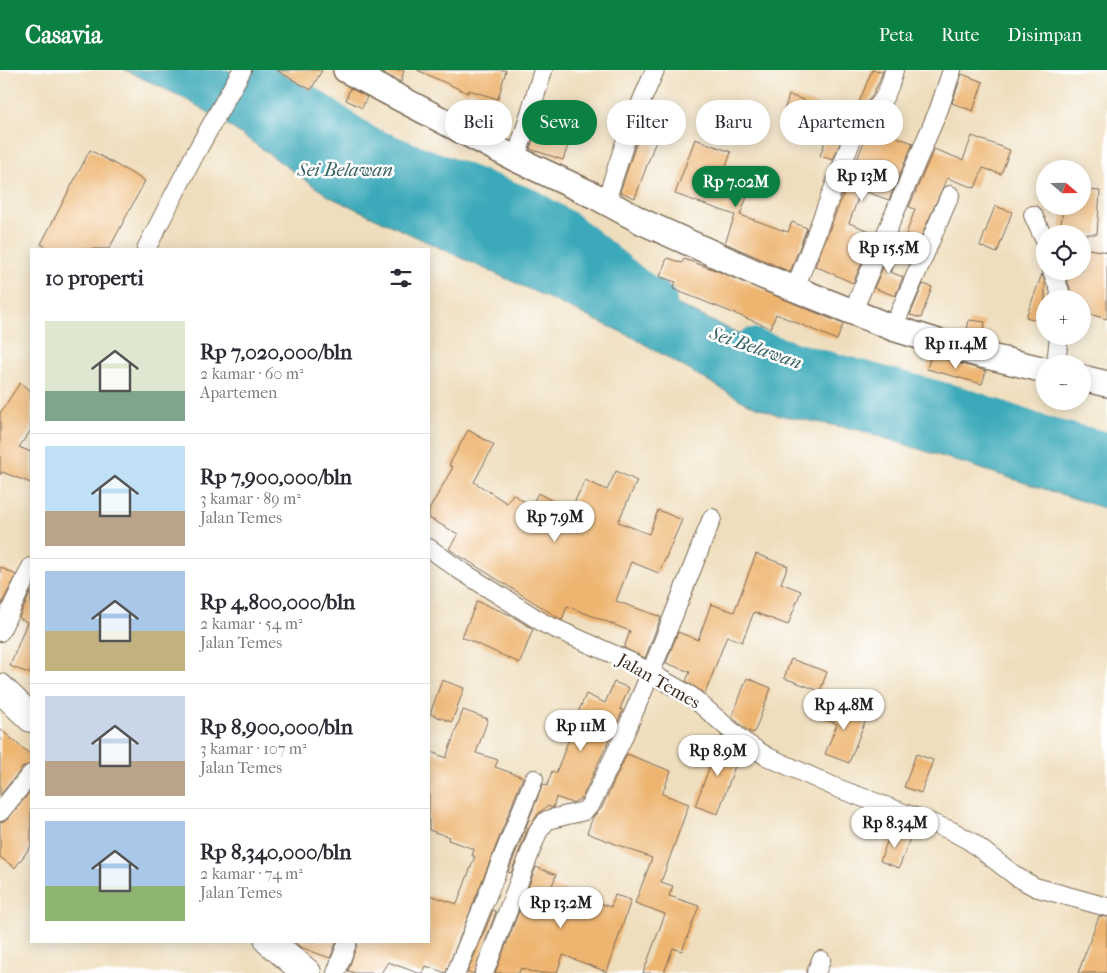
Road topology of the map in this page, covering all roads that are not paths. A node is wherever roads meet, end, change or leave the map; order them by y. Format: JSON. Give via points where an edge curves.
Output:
{"nodes":[{"id":1,"x":242,"y":70,"type":"edge"},
{"id":2,"x":543,"y":70,"type":"edge"},
{"id":3,"x":655,"y":70,"type":"edge"},
{"id":4,"x":894,"y":70,"type":"edge"},
{"id":5,"x":952,"y":70,"type":"edge"},
{"id":6,"x":350,"y":71,"type":"edge"},
{"id":7,"x":516,"y":159,"type":"junction"},
{"id":8,"x":950,"y":195,"type":"dead end"},
{"id":9,"x":606,"y":201,"type":"junction"},
{"id":10,"x":1033,"y":215,"type":"dead end"},
{"id":11,"x":1038,"y":225,"type":"edge"},
{"id":12,"x":147,"y":248,"type":"edge"},
{"id":13,"x":794,"y":290,"type":"junction"},
{"id":14,"x":852,"y":313,"type":"junction"},
{"id":15,"x":893,"y":328,"type":"junction"},
{"id":16,"x":1036,"y":368,"type":"edge"},
{"id":17,"x":1091,"y":380,"type":"edge"},
{"id":18,"x":1107,"y":384,"type":"edge"},
{"id":19,"x":712,"y":518,"type":"dead end"},
{"id":20,"x":430,"y":549,"type":"edge"},
{"id":21,"x":30,"y":569,"type":"edge"},
{"id":22,"x":0,"y":632,"type":"edge"},
{"id":23,"x":651,"y":672,"type":"junction"},
{"id":24,"x":0,"y":688,"type":"edge"},
{"id":25,"x":30,"y":717,"type":"edge"},
{"id":26,"x":30,"y":775,"type":"edge"},
{"id":27,"x":534,"y":779,"type":"dead end"},
{"id":28,"x":0,"y":812,"type":"edge"},
{"id":29,"x":1107,"y":907,"type":"edge"},
{"id":30,"x":347,"y":943,"type":"edge"},
{"id":31,"x":276,"y":944,"type":"edge"},
{"id":32,"x":307,"y":973,"type":"edge"},
{"id":33,"x":336,"y":973,"type":"edge"},
{"id":34,"x":456,"y":973,"type":"edge"},
{"id":35,"x":484,"y":973,"type":"edge"}],
"edges":[{"from":1,"to":12,"type":"street"},
{"from":2,"to":7,"type":"street"},
{"from":3,"to":9,"type":"street","via":[[628,130]]},
{"from":4,"to":13,"type":"street","via":[[881,105],[859,121]]},
{"from":5,"to":14,"type":"street","via":[[939,109]]},
{"from":6,"to":7,"type":"street"},
{"from":7,"to":9,"type":"street"},
{"from":8,"to":15,"type":"street"},
{"from":9,"to":13,"type":"street","via":[[643,222]]},
{"from":10,"to":11,"type":"street"},
{"from":13,"to":14,"type":"street"},
{"from":14,"to":15,"type":"street"},
{"from":15,"to":16,"type":"street"},
{"from":17,"to":18,"type":"street"},
{"from":19,"to":23,"type":"street"},
{"from":20,"to":23,"type":"street","name":"Jalan Temes","via":[[545,624]]},
{"from":21,"to":22,"type":"street"},
{"from":23,"to":29,"type":"street","name":"Jalan Temes","via":[[691,696],[743,741],[766,756],[837,788],[950,830],[1035,887]]},
{"from":23,"to":35,"type":"street","via":[[591,804],[584,812],[547,820],[538,832]]},
{"from":24,"to":25,"type":"main road"},
{"from":26,"to":28,"type":"street"},
{"from":27,"to":34,"type":"street"},
{"from":30,"to":33,"type":"street"},
{"from":31,"to":32,"type":"main road"}]}
